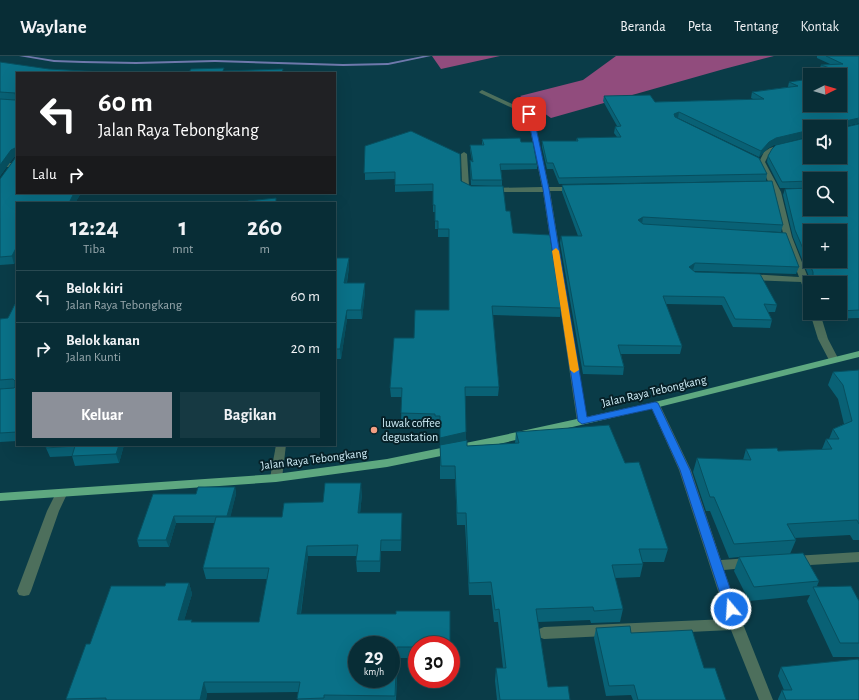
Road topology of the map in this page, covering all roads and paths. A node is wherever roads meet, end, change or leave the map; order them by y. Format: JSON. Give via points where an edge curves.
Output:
{"nodes":[{"id":1,"x":482,"y":92,"type":"dead end"},
{"id":2,"x":803,"y":141,"type":"edge"},
{"id":3,"x":464,"y":154,"type":"dead end"},
{"id":4,"x":0,"y":165,"type":"edge"},
{"id":5,"x":12,"y":165,"type":"edge"},
{"id":6,"x":546,"y":189,"type":"junction"},
{"id":7,"x":586,"y":189,"type":"edge"},
{"id":8,"x":737,"y":276,"type":"edge"},
{"id":9,"x":803,"y":276,"type":"edge"},
{"id":10,"x":803,"y":280,"type":"edge"},
{"id":11,"x":817,"y":320,"type":"edge"},
{"id":12,"x":859,"y":354,"type":"edge"},
{"id":13,"x":834,"y":360,"type":"junction"},
{"id":14,"x":655,"y":405,"type":"junction"},
{"id":15,"x":582,"y":421,"type":"junction"},
{"id":16,"x":281,"y":446,"type":"edge"},
{"id":17,"x":276,"y":478,"type":"junction"},
{"id":18,"x":61,"y":494,"type":"junction"},
{"id":19,"x":0,"y":497,"type":"edge"},
{"id":20,"x":859,"y":558,"type":"edge"},
{"id":21,"x":780,"y":561,"type":"edge"},
{"id":22,"x":764,"y":562,"type":"edge"},
{"id":23,"x":716,"y":565,"type":"junction"},
{"id":24,"x":24,"y":591,"type":"dead end"},
{"id":25,"x":736,"y":624,"type":"junction"},
{"id":26,"x":544,"y":633,"type":"dead end"},
{"id":27,"x":766,"y":700,"type":"edge"}],
"edges":[{"from":1,"to":6,"type":"street","via":[[523,111],[531,118]]},
{"from":2,"to":9,"type":"street","via":[[772,149],[758,160],[770,184],[780,192],[785,237]]},
{"from":3,"to":6,"type":"street","via":[[466,187],[471,190]]},
{"from":4,"to":5,"type":"street"},
{"from":6,"to":7,"type":"street"},
{"from":6,"to":15,"type":"street"},
{"from":8,"to":10,"type":"street"},
{"from":11,"to":13,"type":"street"},
{"from":12,"to":13,"type":"main road","name":"Jalan Raya Tebongkang"},
{"from":13,"to":14,"type":"main road","name":"Jalan Raya Tebongkang"},
{"from":14,"to":15,"type":"main road","name":"Jalan Raya Tebongkang"},
{"from":14,"to":23,"type":"street","via":[[685,470]]},
{"from":15,"to":17,"type":"main road","name":"Jalan Raya Tebongkang","via":[[387,463]]},
{"from":16,"to":17,"type":"street"},
{"from":17,"to":18,"type":"main road","name":"Jalan Raya Tebongkang"},
{"from":18,"to":19,"type":"main road","name":"Jalan Raya Tebongkang"},
{"from":18,"to":24,"type":"street"},
{"from":20,"to":21,"type":"street"},
{"from":22,"to":23,"type":"street"},
{"from":23,"to":25,"type":"street"},
{"from":25,"to":26,"type":"street"},
{"from":25,"to":27,"type":"street"}]}
